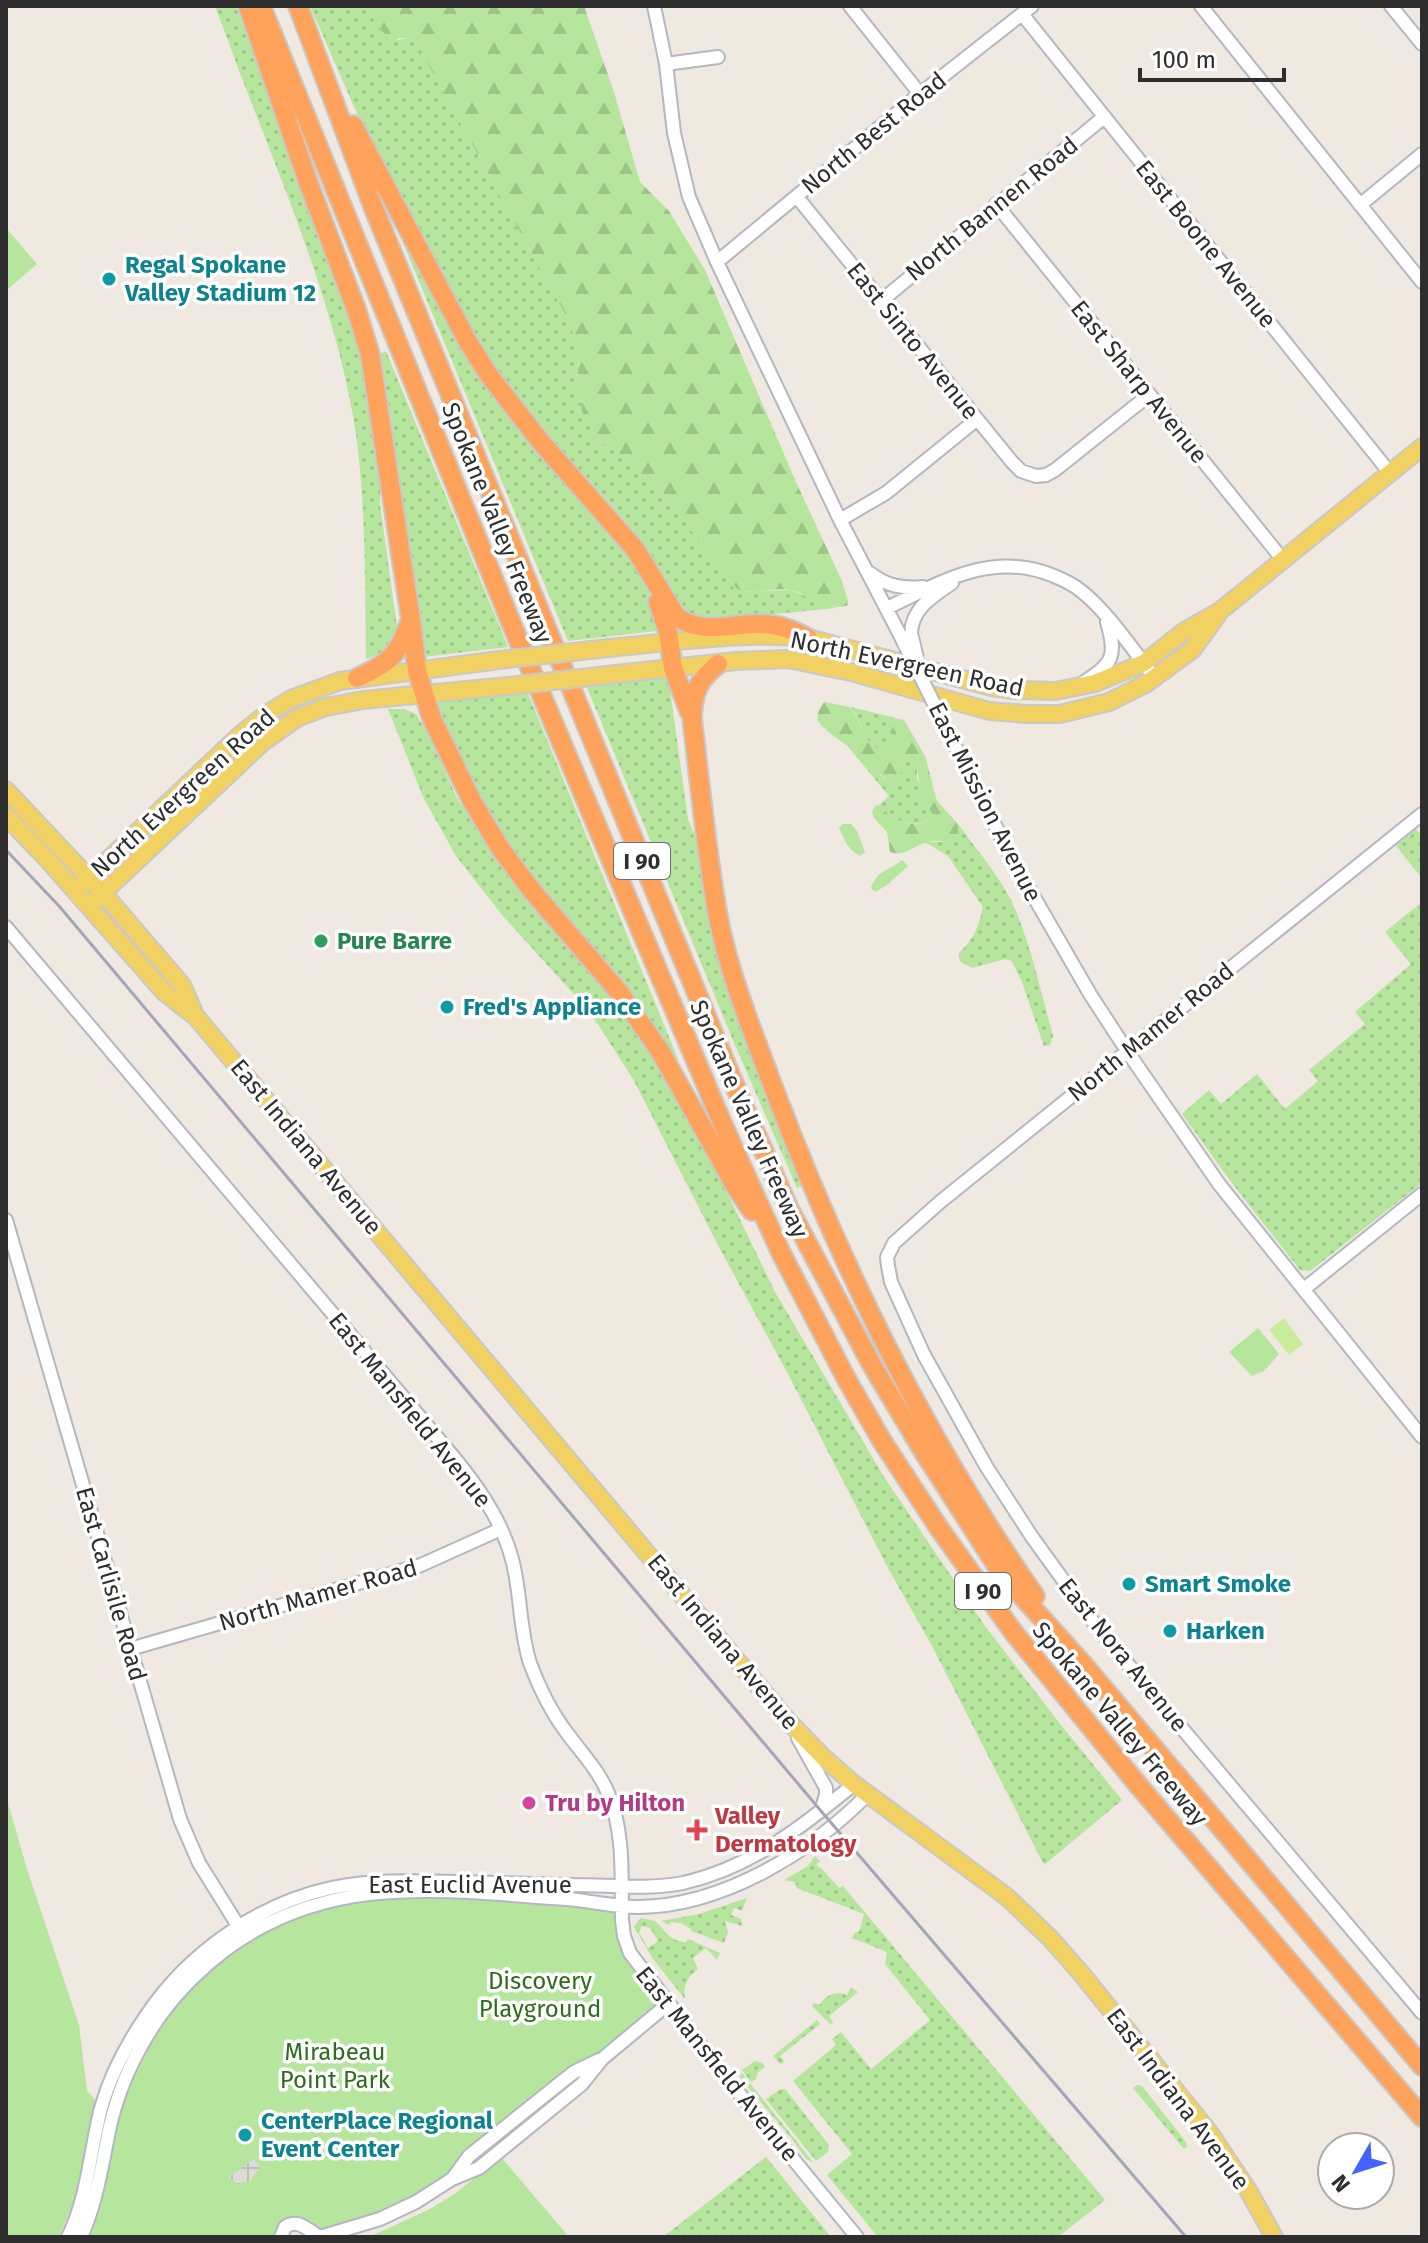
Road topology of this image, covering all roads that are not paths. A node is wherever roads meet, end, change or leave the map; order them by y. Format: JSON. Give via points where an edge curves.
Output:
{"nodes":[{"id":1,"x":248,"y":6,"type":"edge"},
{"id":2,"x":261,"y":6,"type":"edge"},
{"id":3,"x":298,"y":6,"type":"edge"},
{"id":4,"x":654,"y":6,"type":"edge"},
{"id":5,"x":850,"y":6,"type":"edge"},
{"id":6,"x":1201,"y":6,"type":"edge"},
{"id":7,"x":1391,"y":6,"type":"edge"},
{"id":8,"x":1027,"y":10,"type":"edge"},
{"id":9,"x":1422,"y":44,"type":"edge"},
{"id":10,"x":718,"y":57,"type":"dead end"},
{"id":11,"x":666,"y":64,"type":"junction"},
{"id":12,"x":920,"y":94,"type":"junction"},
{"id":13,"x":1104,"y":117,"type":"junction"},
{"id":14,"x":1422,"y":154,"type":"edge"},
{"id":15,"x":797,"y":197,"type":"junction"},
{"id":16,"x":996,"y":204,"type":"junction"},
{"id":17,"x":1360,"y":205,"type":"junction"},
{"id":18,"x":717,"y":262,"type":"junction"},
{"id":19,"x":1422,"y":282,"type":"edge"},
{"id":20,"x":881,"y":301,"type":"junction"},
{"id":21,"x":1149,"y":395,"type":"junction"},
{"id":22,"x":976,"y":420,"type":"junction"},
{"id":23,"x":1422,"y":447,"type":"edge"},
{"id":24,"x":1390,"y":473,"type":"junction"},
{"id":25,"x":840,"y":520,"type":"junction"},
{"id":26,"x":1283,"y":560,"type":"junction"},
{"id":27,"x":647,"y":569,"type":"junction"},
{"id":28,"x":867,"y":571,"type":"junction"},
{"id":29,"x":967,"y":572,"type":"junction"},
{"id":30,"x":934,"y":585,"type":"junction"},
{"id":31,"x":887,"y":608,"type":"junction"},
{"id":32,"x":1220,"y":611,"type":"junction"},
{"id":33,"x":1105,"y":616,"type":"junction"},
{"id":34,"x":411,"y":620,"type":"junction"},
{"id":35,"x":904,"y":632,"type":"junction"},
{"id":36,"x":808,"y":638,"type":"junction"},
{"id":37,"x":670,"y":642,"type":"junction"},
{"id":38,"x":1144,"y":663,"type":"junction"},
{"id":39,"x":718,"y":664,"type":"junction"},
{"id":40,"x":673,"y":668,"type":"junction"},
{"id":41,"x":417,"y":671,"type":"junction"},
{"id":42,"x":357,"y":678,"type":"junction"},
{"id":43,"x":1155,"y":678,"type":"junction"},
{"id":44,"x":1075,"y":688,"type":"junction"},
{"id":45,"x":423,"y":693,"type":"junction"},
{"id":46,"x":692,"y":718,"type":"junction"},
{"id":47,"x":6,"y":790,"type":"edge"},
{"id":48,"x":1422,"y":814,"type":"edge"},
{"id":49,"x":6,"y":816,"type":"edge"},
{"id":50,"x":89,"y":878,"type":"junction"},
{"id":51,"x":75,"y":891,"type":"junction"},
{"id":52,"x":103,"y":893,"type":"junction"},
{"id":53,"x":89,"y":906,"type":"junction"},
{"id":54,"x":6,"y":927,"type":"edge"},
{"id":55,"x":197,"y":1018,"type":"junction"},
{"id":56,"x":1127,"y":1051,"type":"junction"},
{"id":57,"x":1422,"y":1194,"type":"edge"},
{"id":58,"x":6,"y":1220,"type":"edge"},
{"id":59,"x":781,"y":1253,"type":"junction"},
{"id":60,"x":887,"y":1257,"type":"joint"},
{"id":61,"x":1304,"y":1289,"type":"junction"},
{"id":62,"x":1422,"y":1437,"type":"edge"},
{"id":63,"x":501,"y":1529,"type":"junction"},
{"id":64,"x":130,"y":1649,"type":"junction"},
{"id":65,"x":1083,"y":1664,"type":"junction"},
{"id":66,"x":788,"y":1721,"type":"junction"},
{"id":67,"x":861,"y":1789,"type":"junction"},
{"id":68,"x":821,"y":1811,"type":"junction"},
{"id":69,"x":622,"y":1887,"type":"junction"},
{"id":70,"x":622,"y":1905,"type":"junction"},
{"id":71,"x":242,"y":1931,"type":"junction"},
{"id":72,"x":668,"y":2004,"type":"junction"},
{"id":73,"x":1422,"y":2013,"type":"edge"},
{"id":74,"x":1422,"y":2066,"type":"edge"},
{"id":75,"x":1422,"y":2117,"type":"edge"},
{"id":76,"x":68,"y":2237,"type":"edge"},
{"id":77,"x":81,"y":2237,"type":"edge"},
{"id":78,"x":281,"y":2237,"type":"edge"},
{"id":79,"x":320,"y":2237,"type":"edge"},
{"id":80,"x":857,"y":2237,"type":"edge"},
{"id":81,"x":1274,"y":2237,"type":"edge"}],
"edges":[{"from":1,"to":34,"type":"highway","via":[[370,354]]},
{"from":2,"to":59,"type":"highway","name":"Spokane Valley Freeway","number":"I 90","via":[[512,625]]},
{"from":3,"to":27,"type":"highway","via":[[356,132],[468,342],[509,402]]},
{"from":3,"to":65,"type":"highway","name":"Spokane Valley Freeway","number":"I 90","via":[[374,209],[789,1209],[872,1365],[968,1523],[1002,1574]]},
{"from":4,"to":11,"type":"street"},
{"from":5,"to":12,"type":"street"},
{"from":6,"to":17,"type":"street"},
{"from":7,"to":9,"type":"street"},
{"from":8,"to":12,"type":"street","name":"North Best Road"},
{"from":8,"to":13,"type":"street","name":"East Boone Avenue"},
{"from":10,"to":11,"type":"street"},
{"from":11,"to":18,"type":"street","via":[[689,197]]},
{"from":12,"to":15,"type":"street","name":"North Best Road"},
{"from":13,"to":16,"type":"street","name":"North Bannen Road"},
{"from":13,"to":24,"type":"street","name":"East Boone Avenue"},
{"from":14,"to":17,"type":"street"},
{"from":15,"to":18,"type":"street","name":"North Best Road"},
{"from":15,"to":20,"type":"street","name":"East Sinto Avenue"},
{"from":16,"to":20,"type":"street","name":"North Bannen Road"},
{"from":16,"to":21,"type":"street","name":"East Sharp Avenue"},
{"from":17,"to":19,"type":"street"},
{"from":18,"to":25,"type":"street"},
{"from":20,"to":22,"type":"street","name":"East Sinto Avenue"},
{"from":21,"to":22,"type":"street","name":"East Sinto Avenue","via":[[1046,475],[1021,471]]},
{"from":21,"to":26,"type":"street","name":"East Sharp Avenue"},
{"from":22,"to":25,"type":"street","via":[[886,493]]},
{"from":23,"to":24,"type":"main road","name":"North Evergreen Road"},
{"from":24,"to":26,"type":"main road","name":"North Evergreen Road"},
{"from":25,"to":28,"type":"street"},
{"from":26,"to":32,"type":"main road","name":"North Evergreen Road"},
{"from":27,"to":36,"type":"highway","via":[[684,623],[700,628],[784,626]]},
{"from":27,"to":37,"type":"highway"},
{"from":28,"to":30,"type":"street","via":[[899,588]]},
{"from":28,"to":31,"type":"street"},
{"from":29,"to":30,"type":"street"},
{"from":29,"to":33,"type":"street","via":[[999,566],[1042,571],[1081,590]]},
{"from":29,"to":35,"type":"street","via":[[921,607]]},
{"from":30,"to":31,"type":"street"},
{"from":31,"to":35,"type":"street"},
{"from":32,"to":38,"type":"main road","name":"North Evergreen Road"},
{"from":32,"to":43,"type":"main road","name":"North Evergreen Road","via":[[1192,650]]},
{"from":33,"to":38,"type":"street"},
{"from":33,"to":44,"type":"street","via":[[1112,657]]},
{"from":34,"to":41,"type":"highway"},
{"from":34,"to":42,"type":"highway","via":[[395,655]]},
{"from":35,"to":56,"type":"street","name":"East Mission Avenue","bridge":true,"via":[[1012,859]]},
{"from":36,"to":37,"type":"main road","name":"North Evergreen Road"},
{"from":36,"to":44,"type":"main road","name":"North Evergreen Road","via":[[992,687]]},
{"from":37,"to":40,"type":"highway"},
{"from":37,"to":41,"type":"main road","name":"North Evergreen Road","bridge":true},
{"from":38,"to":43,"type":"street"},
{"from":38,"to":44,"type":"main road","name":"North Evergreen Road"},
{"from":39,"to":40,"type":"main road","name":"North Evergreen Road"},
{"from":39,"to":43,"type":"main road","name":"North Evergreen Road","via":[[802,661],[989,711],[1027,714],[1086,709]]},
{"from":39,"to":46,"type":"highway","via":[[697,686]]},
{"from":40,"to":45,"type":"main road","name":"North Evergreen Road","bridge":true},
{"from":40,"to":46,"type":"highway"},
{"from":41,"to":42,"type":"main road","name":"North Evergreen Road"},
{"from":41,"to":45,"type":"highway"},
{"from":42,"to":50,"type":"main road","name":"North Evergreen Road","via":[[306,692],[265,715]]},
{"from":45,"to":52,"type":"main road","name":"North Evergreen Road","via":[[339,704],[297,718],[263,742]]},
{"from":45,"to":59,"type":"highway","via":[[438,734],[500,848],[643,1025],[737,1189]]},
{"from":46,"to":65,"type":"highway","via":[[727,954],[806,1170],[872,1316],[936,1435]]},
{"from":47,"to":50,"type":"main road","name":"East Indiana Avenue"},
{"from":48,"to":56,"type":"street","name":"North Mamer Road"},
{"from":49,"to":51,"type":"main road","name":"East Indiana Avenue"},
{"from":50,"to":51,"type":"main road","name":"North Evergreen Road"},
{"from":50,"to":52,"type":"main road","name":"East Indiana Avenue"},
{"from":51,"to":53,"type":"main road","name":"East Indiana Avenue"},
{"from":52,"to":53,"type":"main road","name":"North Evergreen Road"},
{"from":52,"to":55,"type":"main road","name":"East Indiana Avenue","via":[[182,985]]},
{"from":53,"to":55,"type":"main road","name":"East Indiana Avenue","via":[[164,992]]},
{"from":54,"to":63,"type":"street","name":"East Mansfield Avenue","via":[[467,1473]]},
{"from":55,"to":66,"type":"main road","name":"East Indiana Avenue"},
{"from":56,"to":60,"type":"street","name":"North Mamer Road","via":[[938,1204],[894,1243]]},
{"from":56,"to":61,"type":"street","name":"East Mission Avenue","via":[[1219,1184]]},
{"from":57,"to":61,"type":"street"},
{"from":58,"to":64,"type":"street","name":"East Carlisile Road"},
{"from":59,"to":75,"type":"highway","name":"Spokane Valley Freeway","number":"I 90","via":[[882,1441],[1006,1622]]},
{"from":60,"to":73,"type":"street","name":"East Nora Avenue","via":[[902,1309],[940,1385],[1067,1587]]},
{"from":61,"to":62,"type":"street","name":"East Mission Avenue"},
{"from":63,"to":64,"type":"street","name":"North Mamer Road","via":[[421,1565]]},
{"from":63,"to":69,"type":"street","name":"East Mansfield Avenue","via":[[535,1675],[551,1709],[607,1790],[617,1818]]},
{"from":64,"to":71,"type":"street","name":"East Carlisile Road","via":[[180,1819],[199,1863]]},
{"from":65,"to":74,"type":"highway","name":"Spokane Valley Freeway","number":"I 90"},
{"from":66,"to":67,"type":"main road","name":"East Indiana Avenue"},
{"from":66,"to":68,"type":"street","via":[[826,1788]]},
{"from":67,"to":68,"type":"street","name":"East Euclid Avenue"},
{"from":67,"to":70,"type":"street","name":"East Euclid Avenue","via":[[852,1810],[812,1843],[761,1873],[695,1898]]},
{"from":67,"to":81,"type":"main road","name":"East Indiana Avenue","via":[[1007,1897],[1050,1938],[1209,2132]]},
{"from":68,"to":69,"type":"street","name":"East Euclid Avenue","via":[[767,1849],[717,1873],[681,1883]]},
{"from":69,"to":70,"type":"street","name":"East Mansfield Avenue"},
{"from":69,"to":71,"type":"street","name":"East Euclid Avenue","via":[[391,1881],[331,1888],[275,1907]]},
{"from":70,"to":71,"type":"street","name":"East Euclid Avenue","via":[[461,1891],[395,1891],[351,1895]]},
{"from":70,"to":72,"type":"street","name":"East Mansfield Avenue","via":[[630,1953]]},
{"from":71,"to":76,"type":"street","name":"East Euclid Avenue","via":[[215,1943],[185,1968],[145,2016],[123,2053],[102,2107],[79,2215]]},
{"from":71,"to":77,"type":"street","name":"East Euclid Avenue","via":[[176,1995],[140,2049],[120,2094]]},
{"from":72,"to":79,"type":"street","via":[[602,2059],[550,2091],[424,2198],[380,2219]]},
{"from":72,"to":80,"type":"street","name":"East Mansfield Avenue"},
{"from":78,"to":79,"type":"street","via":[[285,2227],[299,2223]]}]}
